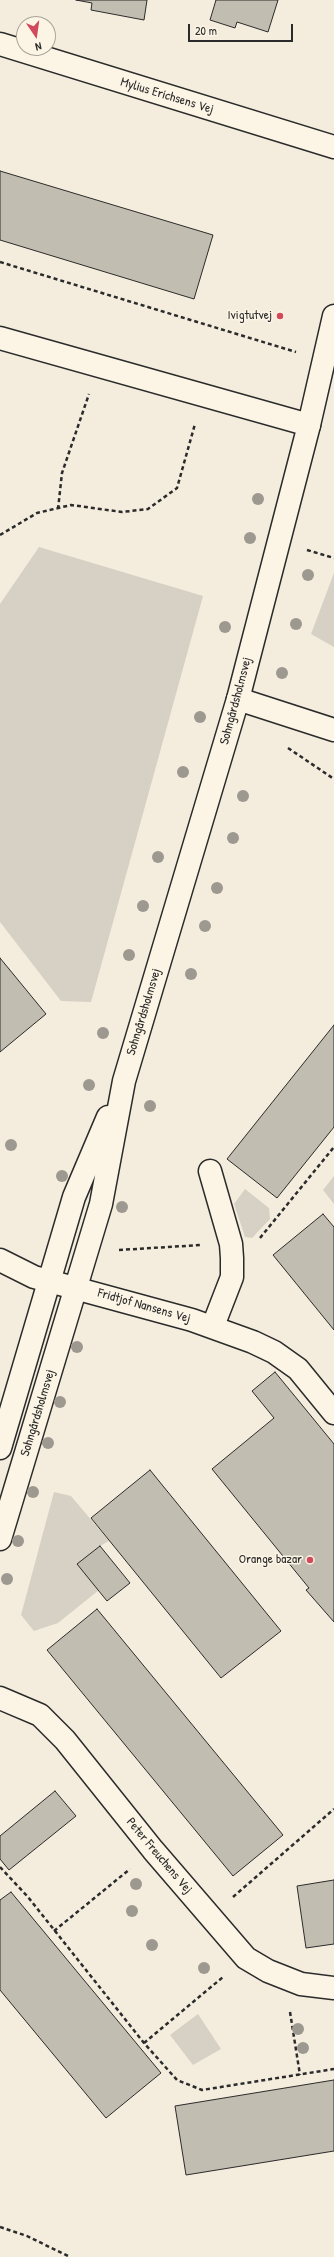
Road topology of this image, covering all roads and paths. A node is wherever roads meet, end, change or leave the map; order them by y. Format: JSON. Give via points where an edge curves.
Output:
{"nodes":[{"id":1,"x":0,"y":44,"type":"edge"},
{"id":2,"x":334,"y":147,"type":"edge"},
{"id":3,"x":0,"y":262,"type":"edge"},
{"id":4,"x":334,"y":316,"type":"edge"},
{"id":5,"x":0,"y":338,"type":"edge"},
{"id":6,"x":324,"y":360,"type":"junction"},
{"id":7,"x":98,"y":366,"type":"junction"},
{"id":8,"x":202,"y":395,"type":"junction"},
{"id":9,"x":310,"y":425,"type":"junction"},
{"id":10,"x":58,"y":508,"type":"junction"},
{"id":11,"x":0,"y":535,"type":"edge"},
{"id":12,"x":238,"y":699,"type":"junction"},
{"id":13,"x":334,"y":730,"type":"edge"},
{"id":14,"x":286,"y":747,"type":"dead end"},
{"id":15,"x":334,"y":779,"type":"edge"},
{"id":16,"x":124,"y":1081,"type":"junction"},
{"id":17,"x":334,"y":1147,"type":"edge"},
{"id":18,"x":210,"y":1171,"type":"dead end"},
{"id":19,"x":119,"y":1250,"type":"dead end"},
{"id":20,"x":231,"y":1251,"type":"junction"},
{"id":21,"x":0,"y":1260,"type":"edge"},
{"id":22,"x":50,"y":1280,"type":"junction"},
{"id":23,"x":75,"y":1287,"type":"junction"},
{"id":24,"x":213,"y":1326,"type":"junction"},
{"id":25,"x":334,"y":1413,"type":"edge"},
{"id":26,"x":0,"y":1448,"type":"edge"},
{"id":27,"x":0,"y":1539,"type":"edge"},
{"id":28,"x":0,"y":1698,"type":"edge"},
{"id":29,"x":334,"y":1809,"type":"edge"},
{"id":30,"x":153,"y":1850,"type":"junction"},
{"id":31,"x":0,"y":1867,"type":"edge"},
{"id":32,"x":211,"y":1917,"type":"junction"},
{"id":33,"x":54,"y":1931,"type":"junction"},
{"id":34,"x":246,"y":1958,"type":"junction"},
{"id":35,"x":290,"y":1979,"type":"junction"},
{"id":36,"x":334,"y":1988,"type":"edge"},
{"id":37,"x":144,"y":2043,"type":"junction"},
{"id":38,"x":334,"y":2069,"type":"edge"},
{"id":39,"x":300,"y":2075,"type":"junction"},
{"id":40,"x":0,"y":2227,"type":"edge"},
{"id":41,"x":70,"y":2257,"type":"edge"}],
"edges":[{"from":1,"to":2,"type":"street","name":"Mylius Erichsens Vej"},
{"from":3,"to":6,"type":"path"},
{"from":4,"to":6,"type":"street","name":"Sohngårdsholmsvej"},
{"from":5,"to":7,"type":"street"},
{"from":6,"to":9,"type":"street","name":"Sohngårdsholmsvej"},
{"from":7,"to":8,"type":"street"},
{"from":7,"to":10,"type":"path","via":[[62,473]]},
{"from":8,"to":9,"type":"street"},
{"from":8,"to":10,"type":"path","via":[[177,488],[148,509],[122,512],[71,506]]},
{"from":9,"to":12,"type":"street","name":"Sohngårdsholmsvej"},
{"from":10,"to":11,"type":"path","via":[[37,513]]},
{"from":12,"to":13,"type":"street"},
{"from":12,"to":16,"type":"street","name":"Sohngårdsholmsvej"},
{"from":14,"to":15,"type":"path"},
{"from":16,"to":22,"type":"street","name":"Sohngårdsholmsvej","via":[[74,1197]]},
{"from":16,"to":23,"type":"street","name":"Sohngårdsholmsvej","via":[[101,1204]]},
{"from":17,"to":20,"type":"path","via":[[252,1248]]},
{"from":18,"to":20,"type":"street"},
{"from":19,"to":20,"type":"path"},
{"from":20,"to":24,"type":"street","via":[[232,1276]]},
{"from":21,"to":22,"type":"street","via":[[34,1277]]},
{"from":22,"to":23,"type":"street"},
{"from":22,"to":26,"type":"street","name":"Sohngårdsholmsvej"},
{"from":23,"to":24,"type":"street","name":"Fridtjof Nansens Vej"},
{"from":23,"to":27,"type":"street","name":"Sohngårdsholmsvej"},
{"from":24,"to":25,"type":"street","name":"Fridtjof Nansens Vej","via":[[274,1352],[298,1369]]},
{"from":28,"to":30,"type":"street","name":"Peter Freuchens Vej","via":[[40,1716],[79,1757]]},
{"from":29,"to":32,"type":"path"},
{"from":30,"to":32,"type":"street","name":"Peter Freuchens Vej"},
{"from":30,"to":33,"type":"path"},
{"from":31,"to":33,"type":"path"},
{"from":32,"to":34,"type":"street","name":"Peter Freuchens Vej"},
{"from":33,"to":37,"type":"path"},
{"from":34,"to":35,"type":"street","name":"Peter Freuchens Vej","via":[[268,1971]]},
{"from":34,"to":37,"type":"path"},
{"from":35,"to":36,"type":"street","name":"Peter Freuchens Vej","via":[[301,1984]]},
{"from":35,"to":39,"type":"path","via":[[287,1995]]},
{"from":37,"to":39,"type":"path","via":[[177,2080],[202,2090]]},
{"from":38,"to":39,"type":"path"},
{"from":40,"to":41,"type":"path","via":[[27,2236]]}]}
